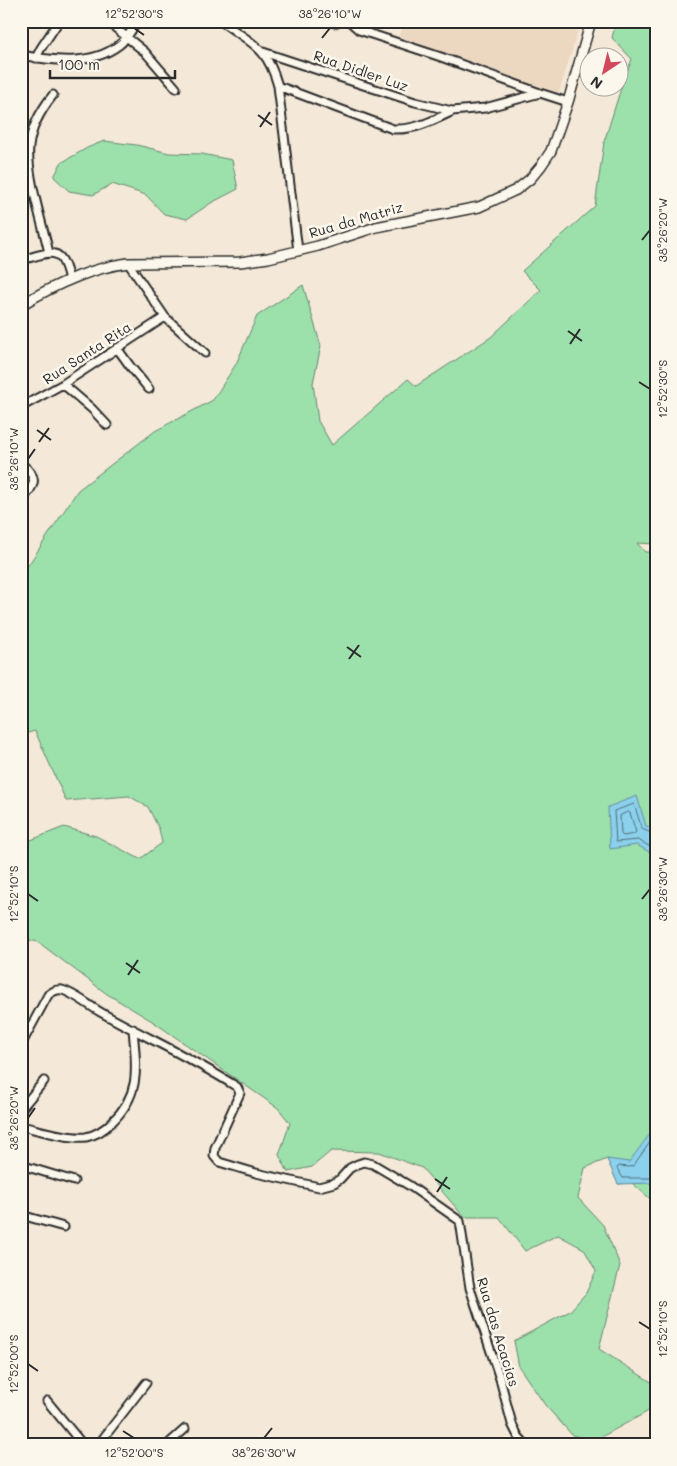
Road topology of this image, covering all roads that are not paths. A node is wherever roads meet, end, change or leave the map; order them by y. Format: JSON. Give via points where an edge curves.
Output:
{"nodes":[{"id":1,"x":59,"y":21,"type":"edge"},
{"id":2,"x":107,"y":21,"type":"edge"},
{"id":3,"x":138,"y":21,"type":"edge"},
{"id":4,"x":221,"y":21,"type":"edge"},
{"id":5,"x":328,"y":21,"type":"edge"},
{"id":6,"x":341,"y":21,"type":"edge"},
{"id":7,"x":349,"y":21,"type":"edge"},
{"id":8,"x":591,"y":21,"type":"edge"},
{"id":9,"x":127,"y":36,"type":"junction"},
{"id":10,"x":263,"y":52,"type":"junction"},
{"id":11,"x":21,"y":55,"type":"edge"},
{"id":12,"x":36,"y":58,"type":"junction"},
{"id":13,"x":278,"y":86,"type":"junction"},
{"id":14,"x":176,"y":88,"type":"dead end"},
{"id":15,"x":52,"y":94,"type":"dead end"},
{"id":16,"x":540,"y":94,"type":"junction"},
{"id":17,"x":568,"y":102,"type":"junction"},
{"id":18,"x":452,"y":111,"type":"junction"},
{"id":19,"x":298,"y":251,"type":"junction"},
{"id":20,"x":50,"y":253,"type":"junction"},
{"id":21,"x":21,"y":260,"type":"edge"},
{"id":22,"x":128,"y":263,"type":"junction"},
{"id":23,"x":69,"y":280,"type":"junction"},
{"id":24,"x":21,"y":305,"type":"edge"},
{"id":25,"x":165,"y":317,"type":"junction"},
{"id":26,"x":117,"y":348,"type":"junction"},
{"id":27,"x":205,"y":353,"type":"dead end"},
{"id":28,"x":63,"y":384,"type":"junction"},
{"id":29,"x":149,"y":389,"type":"dead end"},
{"id":30,"x":21,"y":407,"type":"edge"},
{"id":31,"x":107,"y":425,"type":"dead end"},
{"id":32,"x":21,"y":464,"type":"edge"},
{"id":33,"x":21,"y":500,"type":"edge"},
{"id":34,"x":133,"y":1028,"type":"junction"},
{"id":35,"x":21,"y":1044,"type":"edge"},
{"id":36,"x":44,"y":1081,"type":"dead end"},
{"id":37,"x":21,"y":1110,"type":"edge"},
{"id":38,"x":21,"y":1126,"type":"edge"},
{"id":39,"x":21,"y":1165,"type":"edge"},
{"id":40,"x":74,"y":1181,"type":"dead end"},
{"id":41,"x":21,"y":1215,"type":"edge"},
{"id":42,"x":64,"y":1226,"type":"dead end"},
{"id":43,"x":146,"y":1383,"type":"dead end"},
{"id":44,"x":47,"y":1401,"type":"dead end"},
{"id":45,"x":185,"y":1429,"type":"dead end"},
{"id":46,"x":83,"y":1445,"type":"edge"},
{"id":47,"x":98,"y":1445,"type":"edge"},
{"id":48,"x":167,"y":1445,"type":"edge"},
{"id":49,"x":526,"y":1445,"type":"edge"}],
"edges":[{"from":1,"to":12,"type":"street"},
{"from":2,"to":9,"type":"street"},
{"from":3,"to":9,"type":"street"},
{"from":4,"to":10,"type":"street"},
{"from":5,"to":6,"type":"street"},
{"from":7,"to":16,"type":"street","via":[[359,30]]},
{"from":8,"to":17,"type":"street","name":"Rua da Matriz"},
{"from":9,"to":12,"type":"street","via":[[119,45],[96,56],[68,60]]},
{"from":9,"to":14,"type":"street"},
{"from":10,"to":13,"type":"street","via":[[271,63]]},
{"from":10,"to":18,"type":"street","name":"Rua Didler Luz","via":[[408,100]]},
{"from":11,"to":12,"type":"street"},
{"from":13,"to":18,"type":"street","name":"Rua Didler Luz","via":[[393,129],[406,130]]},
{"from":13,"to":19,"type":"street"},
{"from":15,"to":20,"type":"street","via":[[35,123],[28,155]]},
{"from":16,"to":17,"type":"street"},
{"from":16,"to":18,"type":"street","name":"Rua Didler Luz","via":[[485,108]]},
{"from":17,"to":19,"type":"street","name":"Rua da Matriz","via":[[551,151],[530,179],[516,190],[480,207],[376,226]]},
{"from":19,"to":22,"type":"street","name":"Rua da Matriz","via":[[240,262]]},
{"from":20,"to":21,"type":"street"},
{"from":20,"to":23,"type":"street","via":[[63,259]]},
{"from":22,"to":23,"type":"street","name":"Rua da Matriz","via":[[97,269]]},
{"from":22,"to":25,"type":"street"},
{"from":23,"to":24,"type":"street","name":"Rua da Matriz"},
{"from":25,"to":26,"type":"street","name":"Rua Santa Rita"},
{"from":25,"to":27,"type":"street"},
{"from":26,"to":28,"type":"street","name":"Rua Santa Rita"},
{"from":26,"to":29,"type":"street"},
{"from":28,"to":30,"type":"street","name":"Rua Santa Rita"},
{"from":28,"to":31,"type":"street"},
{"from":32,"to":33,"type":"street","via":[[34,480]]},
{"from":34,"to":35,"type":"street","via":[[60,990],[48,995]]},
{"from":34,"to":38,"type":"street","via":[[137,1072],[134,1087],[130,1100],[105,1129],[86,1137],[75,1137]]},
{"from":34,"to":49,"type":"street","name":"Rua das Acacias","via":[[240,1090],[215,1148],[214,1156],[219,1162],[319,1187],[334,1183],[358,1164],[373,1164],[460,1221],[470,1288],[512,1424]]},
{"from":36,"to":37,"type":"street"},
{"from":39,"to":40,"type":"street"},
{"from":41,"to":42,"type":"street"},
{"from":43,"to":47,"type":"street"},
{"from":44,"to":46,"type":"street"},
{"from":45,"to":48,"type":"street"}]}
